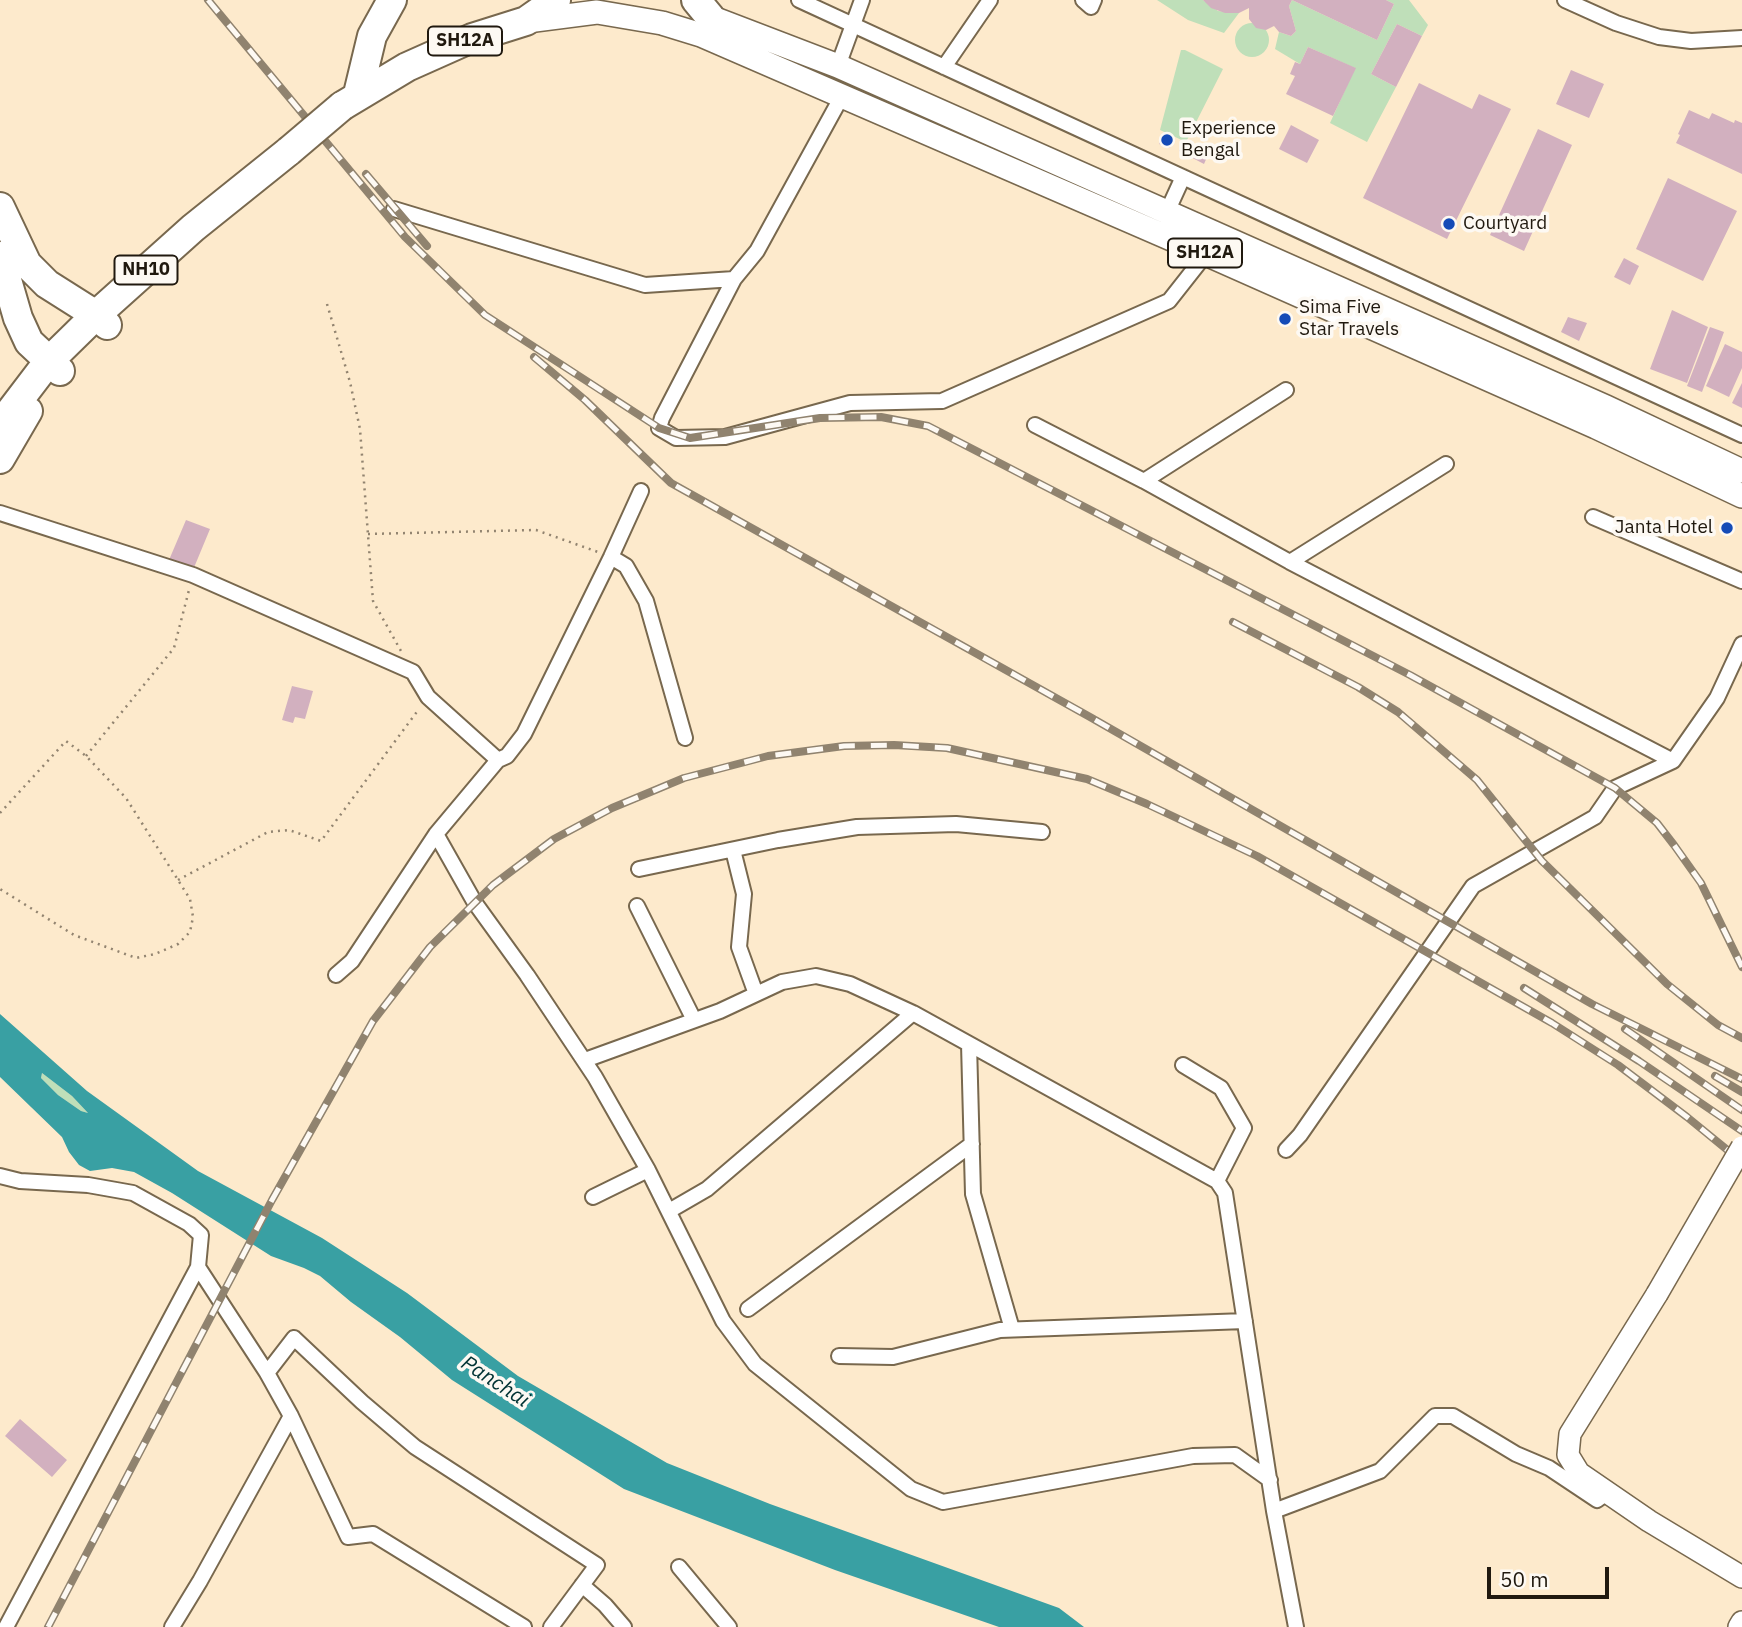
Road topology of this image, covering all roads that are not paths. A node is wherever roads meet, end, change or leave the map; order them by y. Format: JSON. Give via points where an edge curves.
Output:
{"nodes":[{"id":1,"x":392,"y":0,"type":"edge"},
{"id":2,"x":556,"y":0,"type":"edge"},
{"id":3,"x":799,"y":0,"type":"edge"},
{"id":4,"x":862,"y":0,"type":"edge"},
{"id":5,"x":990,"y":0,"type":"edge"},
{"id":6,"x":1083,"y":0,"type":"edge"},
{"id":7,"x":1094,"y":0,"type":"edge"},
{"id":8,"x":1565,"y":0,"type":"edge"},
{"id":9,"x":703,"y":9,"type":"edge"},
{"id":10,"x":526,"y":21,"type":"junction"},
{"id":11,"x":853,"y":25,"type":"junction"},
{"id":12,"x":1742,"y":38,"type":"edge"},
{"id":13,"x":407,"y":66,"type":"joint"},
{"id":14,"x":838,"y":66,"type":"junction"},
{"id":15,"x":944,"y":67,"type":"junction"},
{"id":16,"x":842,"y":96,"type":"junction"},
{"id":17,"x":350,"y":100,"type":"junction"},
{"id":18,"x":1183,"y":177,"type":"junction"},
{"id":19,"x":0,"y":207,"type":"edge"},
{"id":20,"x":394,"y":209,"type":"dead end"},
{"id":21,"x":1162,"y":223,"type":"junction"},
{"id":22,"x":1206,"y":254,"type":"junction"},
{"id":23,"x":0,"y":256,"type":"edge"},
{"id":24,"x":734,"y":279,"type":"junction"},
{"id":25,"x":101,"y":320,"type":"junction"},
{"id":26,"x":54,"y":367,"type":"junction"},
{"id":27,"x":1286,"y":390,"type":"dead end"},
{"id":28,"x":0,"y":425,"type":"edge"},
{"id":29,"x":1035,"y":425,"type":"dead end"},
{"id":30,"x":1742,"y":435,"type":"edge"},
{"id":31,"x":0,"y":459,"type":"edge"},
{"id":32,"x":1446,"y":464,"type":"dead end"},
{"id":33,"x":1742,"y":471,"type":"edge"},
{"id":34,"x":1144,"y":481,"type":"junction"},
{"id":35,"x":641,"y":491,"type":"dead end"},
{"id":36,"x":1742,"y":496,"type":"edge"},
{"id":37,"x":0,"y":513,"type":"edge"},
{"id":38,"x":1593,"y":517,"type":"dead end"},
{"id":39,"x":611,"y":557,"type":"junction"},
{"id":40,"x":1290,"y":562,"type":"junction"},
{"id":41,"x":1742,"y":581,"type":"edge"},
{"id":42,"x":1742,"y":644,"type":"edge"},
{"id":43,"x":685,"y":738,"type":"dead end"},
{"id":44,"x":498,"y":760,"type":"junction"},
{"id":45,"x":1673,"y":761,"type":"junction"},
{"id":46,"x":1042,"y":832,"type":"dead end"},
{"id":47,"x":436,"y":834,"type":"junction"},
{"id":48,"x":733,"y":850,"type":"junction"},
{"id":49,"x":639,"y":869,"type":"dead end"},
{"id":50,"x":637,"y":906,"type":"dead end"},
{"id":51,"x":336,"y":975,"type":"dead end"},
{"id":52,"x":756,"y":994,"type":"junction"},
{"id":53,"x":912,"y":1013,"type":"junction"},
{"id":54,"x":694,"y":1020,"type":"junction"},
{"id":55,"x":970,"y":1044,"type":"junction"},
{"id":56,"x":585,"y":1060,"type":"junction"},
{"id":57,"x":1183,"y":1065,"type":"dead end"},
{"id":58,"x":972,"y":1144,"type":"junction"},
{"id":59,"x":1742,"y":1147,"type":"edge"},
{"id":60,"x":1286,"y":1150,"type":"dead end"},
{"id":61,"x":648,"y":1170,"type":"junction"},
{"id":62,"x":0,"y":1176,"type":"edge"},
{"id":63,"x":1217,"y":1181,"type":"junction"},
{"id":64,"x":593,"y":1197,"type":"dead end"},
{"id":65,"x":669,"y":1212,"type":"junction"},
{"id":66,"x":198,"y":1267,"type":"junction"},
{"id":67,"x":748,"y":1309,"type":"dead end"},
{"id":68,"x":1245,"y":1321,"type":"junction"},
{"id":69,"x":1012,"y":1329,"type":"junction"},
{"id":70,"x":839,"y":1356,"type":"dead end"},
{"id":71,"x":267,"y":1373,"type":"junction"},
{"id":72,"x":291,"y":1416,"type":"junction"},
{"id":73,"x":1270,"y":1480,"type":"junction"},
{"id":74,"x":1608,"y":1492,"type":"junction"},
{"id":75,"x":1274,"y":1511,"type":"junction"},
{"id":76,"x":679,"y":1567,"type":"dead end"},
{"id":77,"x":1742,"y":1577,"type":"edge"},
{"id":78,"x":582,"y":1585,"type":"junction"},
{"id":79,"x":1742,"y":1622,"type":"edge"},
{"id":80,"x":6,"y":1627,"type":"edge"},
{"id":81,"x":172,"y":1627,"type":"edge"},
{"id":82,"x":524,"y":1627,"type":"edge"},
{"id":83,"x":551,"y":1627,"type":"edge"},
{"id":84,"x":624,"y":1627,"type":"edge"},
{"id":85,"x":729,"y":1627,"type":"edge"},
{"id":86,"x":1297,"y":1627,"type":"edge"},
{"id":87,"x":1739,"y":1627,"type":"edge"}],
"edges":[{"from":1,"to":17,"type":"highway","via":[[372,36]]},
{"from":2,"to":10,"type":"highway"},
{"from":3,"to":11,"type":"street"},
{"from":4,"to":11,"type":"street"},
{"from":5,"to":15,"type":"street"},
{"from":6,"to":7,"type":"street","via":[[1091,7]]},
{"from":8,"to":12,"type":"street","via":[[1659,37],[1691,41]]},
{"from":9,"to":14,"type":"main road","number":"SH12A"},
{"from":10,"to":13,"type":"highway","number":"SH12A"},
{"from":10,"to":16,"type":"main road","number":"SH12A","via":[[597,12],[662,23],[701,35]]},
{"from":11,"to":14,"type":"street"},
{"from":11,"to":15,"type":"street"},
{"from":13,"to":17,"type":"highway","number":"NH10"},
{"from":14,"to":21,"type":"main road","number":"SH12A"},
{"from":15,"to":18,"type":"street"},
{"from":16,"to":21,"type":"main road","number":"SH12A"},
{"from":16,"to":24,"type":"street","via":[[757,251]]},
{"from":17,"to":25,"type":"highway","number":"NH10","bridge":true,"via":[[194,228]]},
{"from":18,"to":21,"type":"street"},
{"from":18,"to":30,"type":"street"},
{"from":19,"to":25,"type":"highway","via":[[27,264],[47,284]]},
{"from":20,"to":24,"type":"street","via":[[645,285]]},
{"from":21,"to":22,"type":"main road","number":"SH12A"},
{"from":21,"to":33,"type":"main road","number":"SH12A","via":[[1606,407]]},
{"from":22,"to":24,"type":"street","via":[[1168,301],[942,401],[850,403],[725,437],[676,438],[659,428],[662,418]]},
{"from":22,"to":36,"type":"main road","number":"SH12A"},
{"from":23,"to":26,"type":"highway","via":[[29,342]]},
{"from":25,"to":26,"type":"highway","number":"NH10"},
{"from":26,"to":28,"type":"highway","number":"NH10"},
{"from":26,"to":31,"type":"highway","number":"NH10"},
{"from":27,"to":34,"type":"street"},
{"from":29,"to":34,"type":"street"},
{"from":32,"to":40,"type":"street"},
{"from":34,"to":40,"type":"street"},
{"from":35,"to":39,"type":"street"},
{"from":37,"to":44,"type":"street","via":[[193,575],[413,672],[428,697]]},
{"from":38,"to":41,"type":"street"},
{"from":39,"to":43,"type":"street","via":[[626,566],[646,601]]},
{"from":39,"to":44,"type":"street","via":[[524,734]]},
{"from":40,"to":45,"type":"street"},
{"from":42,"to":45,"type":"street","via":[[1717,698]]},
{"from":44,"to":47,"type":"street"},
{"from":45,"to":60,"type":"street","via":[[1615,788],[1595,817],[1473,886]]},
{"from":46,"to":48,"type":"street","via":[[956,824],[858,827]]},
{"from":47,"to":51,"type":"street","via":[[352,961]]},
{"from":47,"to":56,"type":"street","via":[[475,904]]},
{"from":48,"to":49,"type":"street"},
{"from":48,"to":52,"type":"street","via":[[744,894],[739,947]]},
{"from":50,"to":54,"type":"street"},
{"from":52,"to":53,"type":"street","via":[[782,982],[816,976],[850,984]]},
{"from":52,"to":54,"type":"street"},
{"from":53,"to":55,"type":"street"},
{"from":53,"to":65,"type":"street","via":[[707,1189]]},
{"from":54,"to":56,"type":"street"},
{"from":55,"to":58,"type":"street"},
{"from":55,"to":63,"type":"street"},
{"from":56,"to":61,"type":"street"},
{"from":57,"to":63,"type":"street","via":[[1221,1088],[1244,1128]]},
{"from":58,"to":67,"type":"street"},
{"from":58,"to":69,"type":"street","via":[[973,1194]]},
{"from":59,"to":74,"type":"street","bridge":true,"via":[[1570,1434],[1568,1455],[1579,1473]]},
{"from":61,"to":64,"type":"street"},
{"from":61,"to":65,"type":"street"},
{"from":62,"to":66,"type":"street","via":[[132,1193],[190,1224],[201,1235]]},
{"from":63,"to":68,"type":"street","via":[[1225,1193]]},
{"from":65,"to":73,"type":"street","via":[[723,1321],[755,1364],[911,1489],[943,1502],[1193,1456],[1235,1455]]},
{"from":66,"to":71,"type":"street"},
{"from":66,"to":80,"type":"street"},
{"from":68,"to":69,"type":"street"},
{"from":68,"to":73,"type":"street"},
{"from":69,"to":70,"type":"street","via":[[893,1357]]},
{"from":71,"to":72,"type":"street"},
{"from":71,"to":78,"type":"street","via":[[295,1338],[415,1447],[597,1564]]},
{"from":72,"to":81,"type":"street"},
{"from":72,"to":82,"type":"street","via":[[348,1537],[373,1534]]},
{"from":73,"to":75,"type":"street"},
{"from":74,"to":75,"type":"street","via":[[1597,1500],[1453,1416],[1435,1416],[1380,1471]]},
{"from":74,"to":77,"type":"street"},
{"from":75,"to":86,"type":"street"},
{"from":76,"to":85,"type":"street"},
{"from":78,"to":83,"type":"street"},
{"from":78,"to":84,"type":"street"},
{"from":79,"to":87,"type":"street"}]}
